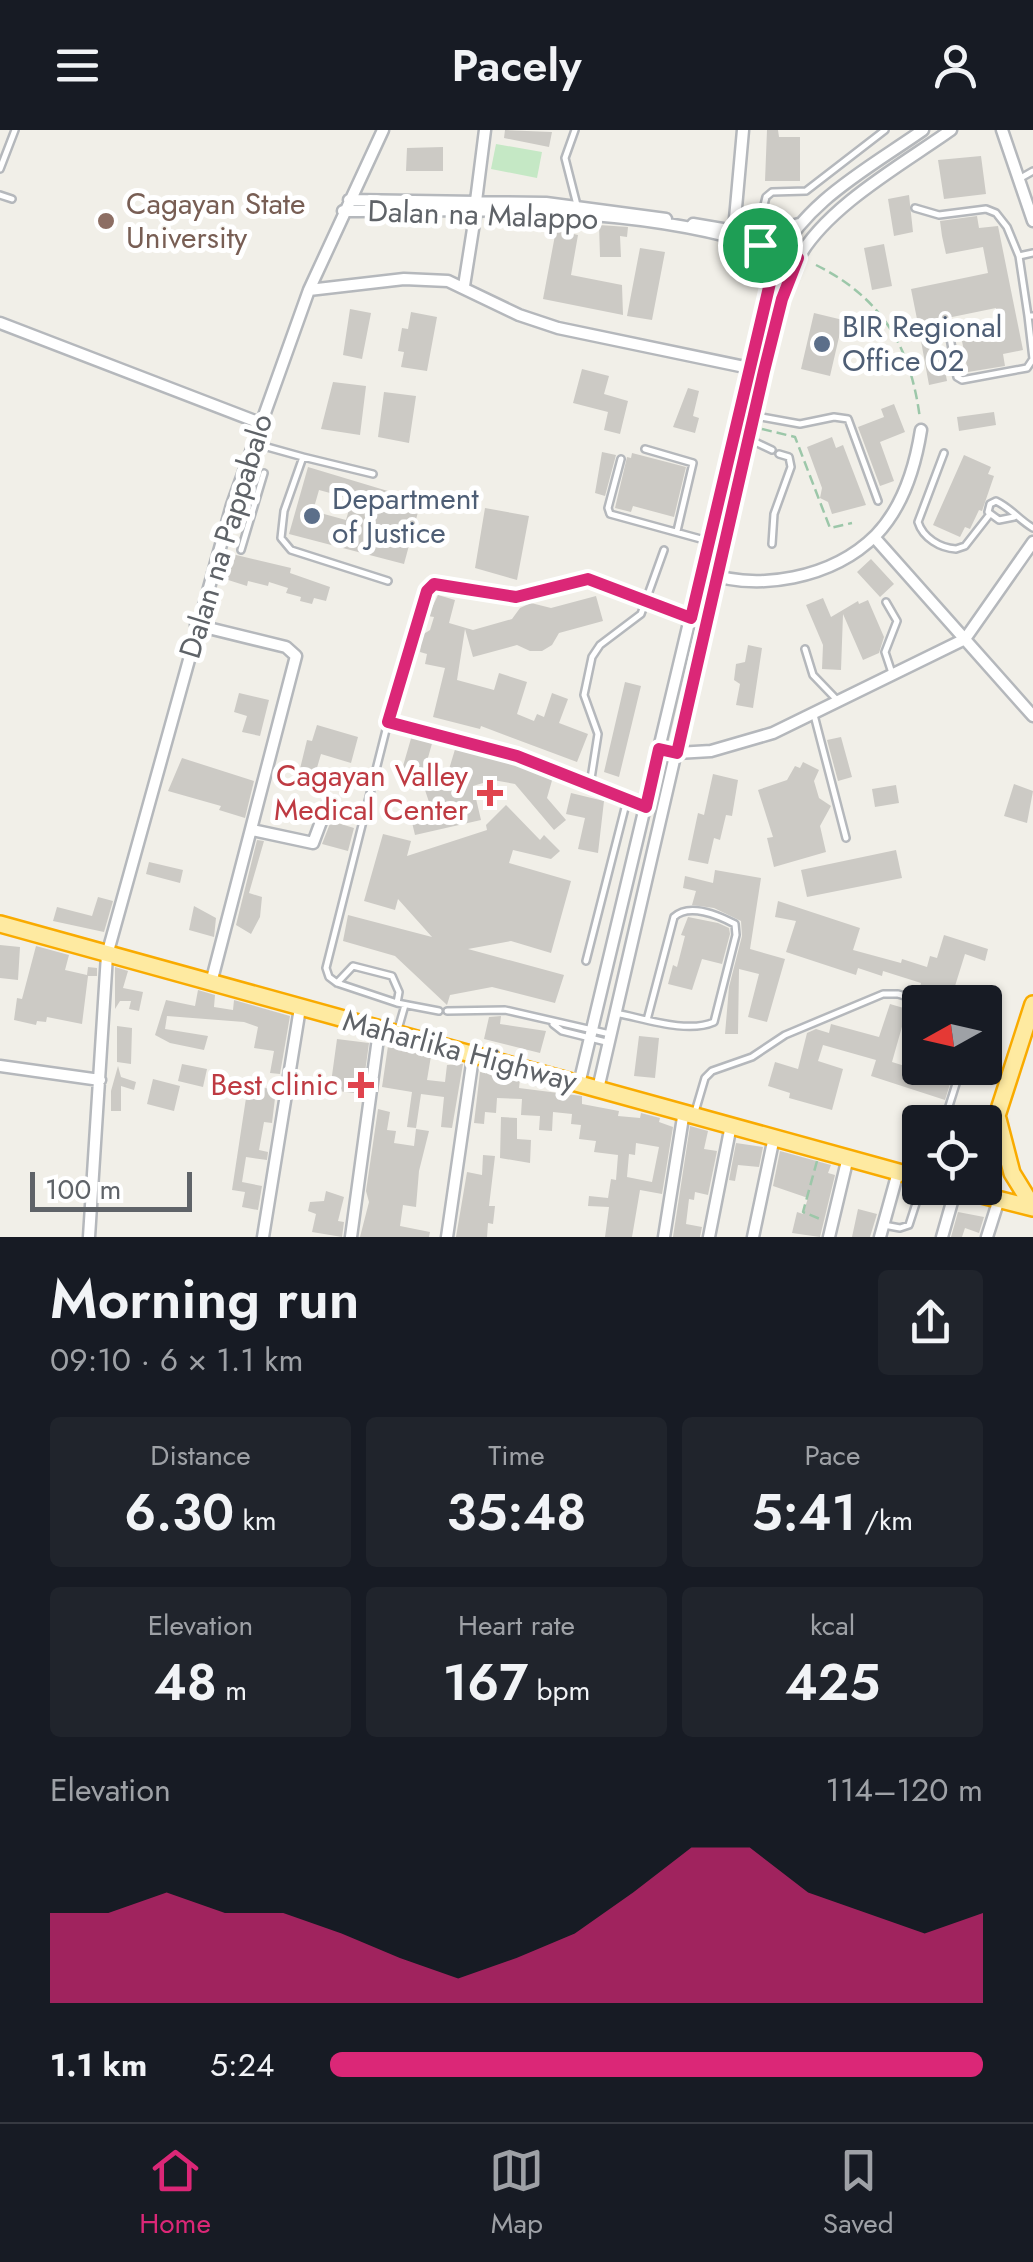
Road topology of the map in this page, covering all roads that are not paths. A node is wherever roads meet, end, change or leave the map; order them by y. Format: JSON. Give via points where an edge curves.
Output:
{"nodes":[{"id":1,"x":14,"y":130,"type":"edge"},
{"id":2,"x":383,"y":130,"type":"edge"},
{"id":3,"x":485,"y":130,"type":"edge"},
{"id":4,"x":575,"y":130,"type":"edge"},
{"id":5,"x":743,"y":130,"type":"edge"},
{"id":6,"x":886,"y":130,"type":"edge"},
{"id":7,"x":922,"y":130,"type":"edge"},
{"id":8,"x":951,"y":130,"type":"edge"},
{"id":9,"x":1002,"y":130,"type":"edge"},
{"id":10,"x":0,"y":170,"type":"edge"},
{"id":11,"x":1033,"y":171,"type":"edge"},
{"id":12,"x":1018,"y":179,"type":"junction"},
{"id":13,"x":0,"y":195,"type":"edge"},
{"id":14,"x":12,"y":199,"type":"dead end"},
{"id":15,"x":346,"y":205,"type":"junction"},
{"id":16,"x":476,"y":205,"type":"junction"},
{"id":17,"x":577,"y":205,"type":"junction"},
{"id":18,"x":915,"y":208,"type":"dead end"},
{"id":19,"x":1033,"y":221,"type":"edge"},
{"id":20,"x":800,"y":224,"type":"junction"},
{"id":21,"x":734,"y":230,"type":"junction"},
{"id":22,"x":758,"y":238,"type":"junction"},
{"id":23,"x":782,"y":247,"type":"junction"},
{"id":24,"x":1033,"y":253,"type":"edge"},
{"id":25,"x":801,"y":254,"type":"junction"},
{"id":26,"x":1019,"y":256,"type":"junction"},
{"id":27,"x":774,"y":266,"type":"junction"},
{"id":28,"x":464,"y":286,"type":"junction"},
{"id":29,"x":309,"y":290,"type":"junction"},
{"id":30,"x":1030,"y":316,"type":"edge"},
{"id":31,"x":0,"y":323,"type":"edge"},
{"id":32,"x":978,"y":325,"type":"dead end"},
{"id":33,"x":747,"y":367,"type":"junction"},
{"id":34,"x":764,"y":371,"type":"junction"},
{"id":35,"x":260,"y":423,"type":"junction"},
{"id":36,"x":751,"y":427,"type":"junction"},
{"id":37,"x":922,"y":430,"type":"road end"},
{"id":38,"x":253,"y":443,"type":"junction"},
{"id":39,"x":645,"y":449,"type":"dead end"},
{"id":40,"x":772,"y":450,"type":"dead end"},
{"id":41,"x":944,"y":453,"type":"dead end"},
{"id":42,"x":780,"y":454,"type":"dead end"},
{"id":43,"x":303,"y":458,"type":"junction"},
{"id":44,"x":622,"y":459,"type":"dead end"},
{"id":45,"x":264,"y":472,"type":"dead end"},
{"id":46,"x":373,"y":474,"type":"dead end"},
{"id":47,"x":878,"y":501,"type":"dead end"},
{"id":48,"x":233,"y":502,"type":"junction"},
{"id":49,"x":252,"y":508,"type":"junction"},
{"id":50,"x":990,"y":514,"type":"junction"},
{"id":51,"x":1014,"y":517,"type":"junction"},
{"id":52,"x":1033,"y":528,"type":"edge"},
{"id":53,"x":677,"y":531,"type":"junction"},
{"id":54,"x":874,"y":537,"type":"junction"},
{"id":55,"x":708,"y":541,"type":"junction"},
{"id":56,"x":1033,"y":542,"type":"edge"},
{"id":57,"x":772,"y":544,"type":"dead end"},
{"id":58,"x":241,"y":550,"type":"dead end"},
{"id":59,"x":664,"y":550,"type":"dead end"},
{"id":60,"x":702,"y":571,"type":"junction"},
{"id":61,"x":717,"y":577,"type":"junction"},
{"id":62,"x":388,"y":581,"type":"dead end"},
{"id":63,"x":646,"y":600,"type":"junction"},
{"id":64,"x":886,"y":602,"type":"dead end"},
{"id":65,"x":691,"y":618,"type":"junction"},
{"id":66,"x":196,"y":625,"type":"junction"},
{"id":67,"x":965,"y":639,"type":"junction"},
{"id":68,"x":805,"y":648,"type":"dead end"},
{"id":69,"x":894,"y":675,"type":"junction"},
{"id":70,"x":839,"y":702,"type":"junction"},
{"id":71,"x":814,"y":716,"type":"junction"},
{"id":72,"x":1033,"y":716,"type":"edge"},
{"id":73,"x":388,"y":722,"type":"junction"},
{"id":74,"x":659,"y":749,"type":"junction"},
{"id":75,"x":677,"y":753,"type":"junction"},
{"id":76,"x":590,"y":786,"type":"junction"},
{"id":77,"x":627,"y":800,"type":"junction"},
{"id":78,"x":328,"y":803,"type":"dead end"},
{"id":79,"x":646,"y":807,"type":"junction"},
{"id":80,"x":252,"y":830,"type":"junction"},
{"id":81,"x":846,"y":838,"type":"dead end"},
{"id":82,"x":0,"y":924,"type":"edge"},
{"id":83,"x":107,"y":955,"type":"junction"},
{"id":84,"x":586,"y":961,"type":"dead end"},
{"id":85,"x":211,"y":983,"type":"junction"},
{"id":86,"x":338,"y":983,"type":"junction"},
{"id":87,"x":902,"y":995,"type":"edge"},
{"id":88,"x":401,"y":1004,"type":"junction"},
{"id":89,"x":1033,"y":1004,"type":"edge"},
{"id":90,"x":300,"y":1008,"type":"junction"},
{"id":91,"x":615,"y":1012,"type":"junction"},
{"id":92,"x":647,"y":1020,"type":"junction"},
{"id":93,"x":379,"y":1031,"type":"junction"},
{"id":94,"x":1028,"y":1033,"type":"edge"},
{"id":95,"x":591,"y":1034,"type":"junction"},
{"id":96,"x":397,"y":1036,"type":"junction"},
{"id":97,"x":609,"y":1038,"type":"junction"},
{"id":98,"x":473,"y":1057,"type":"junction"},
{"id":99,"x":0,"y":1066,"type":"edge"},
{"id":100,"x":100,"y":1080,"type":"junction"},
{"id":101,"x":579,"y":1084,"type":"junction"},
{"id":102,"x":598,"y":1088,"type":"junction"},
{"id":103,"x":1001,"y":1105,"type":"edge"},
{"id":104,"x":690,"y":1112,"type":"junction"},
{"id":105,"x":731,"y":1125,"type":"junction"},
{"id":106,"x":774,"y":1137,"type":"junction"},
{"id":107,"x":1002,"y":1153,"type":"edge"},
{"id":108,"x":848,"y":1157,"type":"junction"},
{"id":109,"x":898,"y":1172,"type":"junction"},
{"id":110,"x":902,"y":1173,"type":"edge"},
{"id":111,"x":1002,"y":1200,"type":"edge"},
{"id":112,"x":915,"y":1205,"type":"edge"},
{"id":113,"x":950,"y":1205,"type":"edge"},
{"id":114,"x":997,"y":1205,"type":"edge"},
{"id":115,"x":1033,"y":1208,"type":"edge"},
{"id":116,"x":884,"y":1224,"type":"junction"},
{"id":117,"x":89,"y":1237,"type":"edge"},
{"id":118,"x":262,"y":1237,"type":"edge"},
{"id":119,"x":350,"y":1237,"type":"edge"},
{"id":120,"x":448,"y":1237,"type":"edge"},
{"id":121,"x":664,"y":1237,"type":"edge"},
{"id":122,"x":709,"y":1237,"type":"edge"},
{"id":123,"x":753,"y":1237,"type":"edge"},
{"id":124,"x":829,"y":1237,"type":"edge"},
{"id":125,"x":880,"y":1237,"type":"edge"},
{"id":126,"x":942,"y":1237,"type":"edge"},
{"id":127,"x":987,"y":1237,"type":"edge"}],
"edges":[{"from":1,"to":10,"type":"lane"},
{"from":2,"to":15,"type":"street","name":"Dalan na Pappabalo"},
{"from":3,"to":16,"type":"street"},
{"from":4,"to":17,"type":"lane","via":[[565,158]]},
{"from":5,"to":21,"type":"street"},
{"from":6,"to":22,"type":"lane","via":[[806,191],[766,197]]},
{"from":7,"to":20,"type":"street"},
{"from":8,"to":25,"type":"street","via":[[824,225]]},
{"from":9,"to":12,"type":"street"},
{"from":11,"to":12,"type":"lane"},
{"from":12,"to":19,"type":"street"},
{"from":13,"to":14,"type":"lane"},
{"from":15,"to":16,"type":"street","name":"Dalan na Malappo"},
{"from":15,"to":29,"type":"street","name":"Dalan na Pappabalo"},
{"from":16,"to":17,"type":"street","name":"Dalan na Malappo"},
{"from":16,"to":22,"type":"street","name":"Dalan na Malappo"},
{"from":16,"to":28,"type":"street"},
{"from":17,"to":21,"type":"street","name":"Dalan na Malappo"},
{"from":18,"to":26,"type":"lane","via":[[940,215],[996,213]]},
{"from":20,"to":22,"type":"street"},
{"from":20,"to":23,"type":"street"},
{"from":21,"to":22,"type":"street","name":"Dalan na Malappo"},
{"from":22,"to":23,"type":"street","name":"Dalan na Malappo"},
{"from":22,"to":27,"type":"street"},
{"from":23,"to":25,"type":"street","name":"Dalan na Malappo"},
{"from":23,"to":27,"type":"street"},
{"from":24,"to":26,"type":"lane"},
{"from":25,"to":34,"type":"street"},
{"from":26,"to":30,"type":"lane"},
{"from":27,"to":33,"type":"street"},
{"from":28,"to":29,"type":"street","via":[[404,279]]},
{"from":28,"to":33,"type":"street","via":[[558,328]]},
{"from":29,"to":35,"type":"street","name":"Dalan na Pappabalo"},
{"from":30,"to":32,"type":"lane","via":[[1027,368],[962,380],[950,332]]},
{"from":31,"to":35,"type":"street"},
{"from":33,"to":34,"type":"street"},
{"from":33,"to":55,"type":"street"},
{"from":34,"to":36,"type":"street"},
{"from":35,"to":38,"type":"street","name":"Dalan na Pappabalo"},
{"from":36,"to":40,"type":"lane"},
{"from":36,"to":47,"type":"lane","via":[[844,417]]},
{"from":36,"to":61,"type":"street"},
{"from":37,"to":54,"type":"street","via":[[910,480]]},
{"from":38,"to":43,"type":"lane"},
{"from":38,"to":48,"type":"street","name":"Dalan na Pappabalo"},
{"from":39,"to":53,"type":"lane","via":[[693,463]]},
{"from":41,"to":50,"type":"lane","via":[[918,522],[921,530],[956,549]]},
{"from":42,"to":57,"type":"lane","via":[[791,467],[774,514]]},
{"from":43,"to":46,"type":"lane"},
{"from":43,"to":62,"type":"lane","via":[[280,528],[285,545]]},
{"from":44,"to":53,"type":"lane","via":[[610,514]]},
{"from":45,"to":49,"type":"lane"},
{"from":48,"to":49,"type":"lane"},
{"from":48,"to":66,"type":"street","name":"Dalan na Pappabalo"},
{"from":49,"to":58,"type":"lane"},
{"from":50,"to":51,"type":"lane"},
{"from":50,"to":51,"type":"lane","via":[[996,500]]},
{"from":51,"to":52,"type":"lane"},
{"from":53,"to":55,"type":"lane"},
{"from":54,"to":61,"type":"street","via":[[788,579]]},
{"from":54,"to":67,"type":"street"},
{"from":55,"to":60,"type":"street"},
{"from":56,"to":67,"type":"street"},
{"from":59,"to":63,"type":"lane"},
{"from":60,"to":61,"type":"street"},
{"from":60,"to":65,"type":"street"},
{"from":61,"to":75,"type":"street"},
{"from":63,"to":65,"type":"lane"},
{"from":63,"to":73,"type":"lane","via":[[588,579],[516,597],[434,584]]},
{"from":63,"to":76,"type":"lane","via":[[636,620],[592,657],[584,696],[598,734]]},
{"from":64,"to":69,"type":"lane","via":[[897,620],[886,652]]},
{"from":65,"to":74,"type":"street"},
{"from":66,"to":80,"type":"street","via":[[286,647],[296,656]]},
{"from":66,"to":83,"type":"street","name":"Dalan na Pappabalo"},
{"from":67,"to":69,"type":"street"},
{"from":67,"to":72,"type":"street"},
{"from":68,"to":70,"type":"lane","via":[[813,675]]},
{"from":69,"to":70,"type":"street"},
{"from":70,"to":71,"type":"street"},
{"from":71,"to":75,"type":"street","via":[[741,743]]},
{"from":71,"to":81,"type":"lane"},
{"from":73,"to":76,"type":"lane","via":[[517,756]]},
{"from":73,"to":86,"type":"lane","via":[[326,968]]},
{"from":74,"to":75,"type":"street"},
{"from":74,"to":79,"type":"street"},
{"from":75,"to":91,"type":"street"},
{"from":76,"to":77,"type":"lane"},
{"from":77,"to":79,"type":"lane"},
{"from":77,"to":84,"type":"lane"},
{"from":78,"to":80,"type":"street","via":[[313,843]]},
{"from":79,"to":95,"type":"street"},
{"from":80,"to":85,"type":"street"},
{"from":82,"to":83,"type":"highway","name":"Maharlika Highway"},
{"from":83,"to":85,"type":"highway","name":"Maharlika Highway"},
{"from":83,"to":100,"type":"street","name":"Dalan na Pappabalo"},
{"from":85,"to":90,"type":"highway","name":"Maharlika Highway"},
{"from":86,"to":88,"type":"lane"},
{"from":86,"to":88,"type":"lane","via":[[353,966],[371,968],[392,976]]},
{"from":87,"to":104,"type":"lane","via":[[883,994],[712,1070]]},
{"from":88,"to":95,"type":"lane","via":[[494,1009]]},
{"from":88,"to":96,"type":"lane"},
{"from":89,"to":94,"type":"highway"},
{"from":90,"to":93,"type":"highway","name":"Maharlika Highway"},
{"from":90,"to":118,"type":"street"},
{"from":91,"to":92,"type":"lane"},
{"from":91,"to":97,"type":"street"},
{"from":92,"to":92,"type":"lane","via":[[679,912],[689,909],[735,924],[718,1019],[705,1026]]},
{"from":93,"to":96,"type":"highway","name":"Maharlika Highway"},
{"from":93,"to":119,"type":"street"},
{"from":94,"to":103,"type":"highway"},
{"from":95,"to":97,"type":"lane"},
{"from":95,"to":101,"type":"street"},
{"from":96,"to":98,"type":"highway","name":"Maharlika Highway"},
{"from":97,"to":102,"type":"street"},
{"from":98,"to":101,"type":"highway","name":"Maharlika Highway"},
{"from":98,"to":120,"type":"street"},
{"from":99,"to":100,"type":"street"},
{"from":100,"to":117,"type":"street","name":"Dalan na Pappabalo"},
{"from":101,"to":102,"type":"highway","name":"Maharlika Highway"},
{"from":102,"to":104,"type":"highway","name":"Maharlika Highway"},
{"from":104,"to":105,"type":"highway","name":"Maharlika Highway"},
{"from":104,"to":121,"type":"street"},
{"from":105,"to":106,"type":"highway","name":"Maharlika Highway"},
{"from":105,"to":122,"type":"street"},
{"from":106,"to":108,"type":"highway","name":"Maharlika Highway"},
{"from":106,"to":123,"type":"street"},
{"from":107,"to":115,"type":"highway"},
{"from":108,"to":109,"type":"highway","name":"Maharlika Highway"},
{"from":108,"to":124,"type":"street"},
{"from":109,"to":110,"type":"highway","name":"Maharlika Highway"},
{"from":109,"to":116,"type":"street"},
{"from":111,"to":115,"type":"highway"},
{"from":112,"to":116,"type":"lane","via":[[909,1225]]},
{"from":113,"to":126,"type":"street"},
{"from":114,"to":127,"type":"street"},
{"from":116,"to":125,"type":"street"}]}
